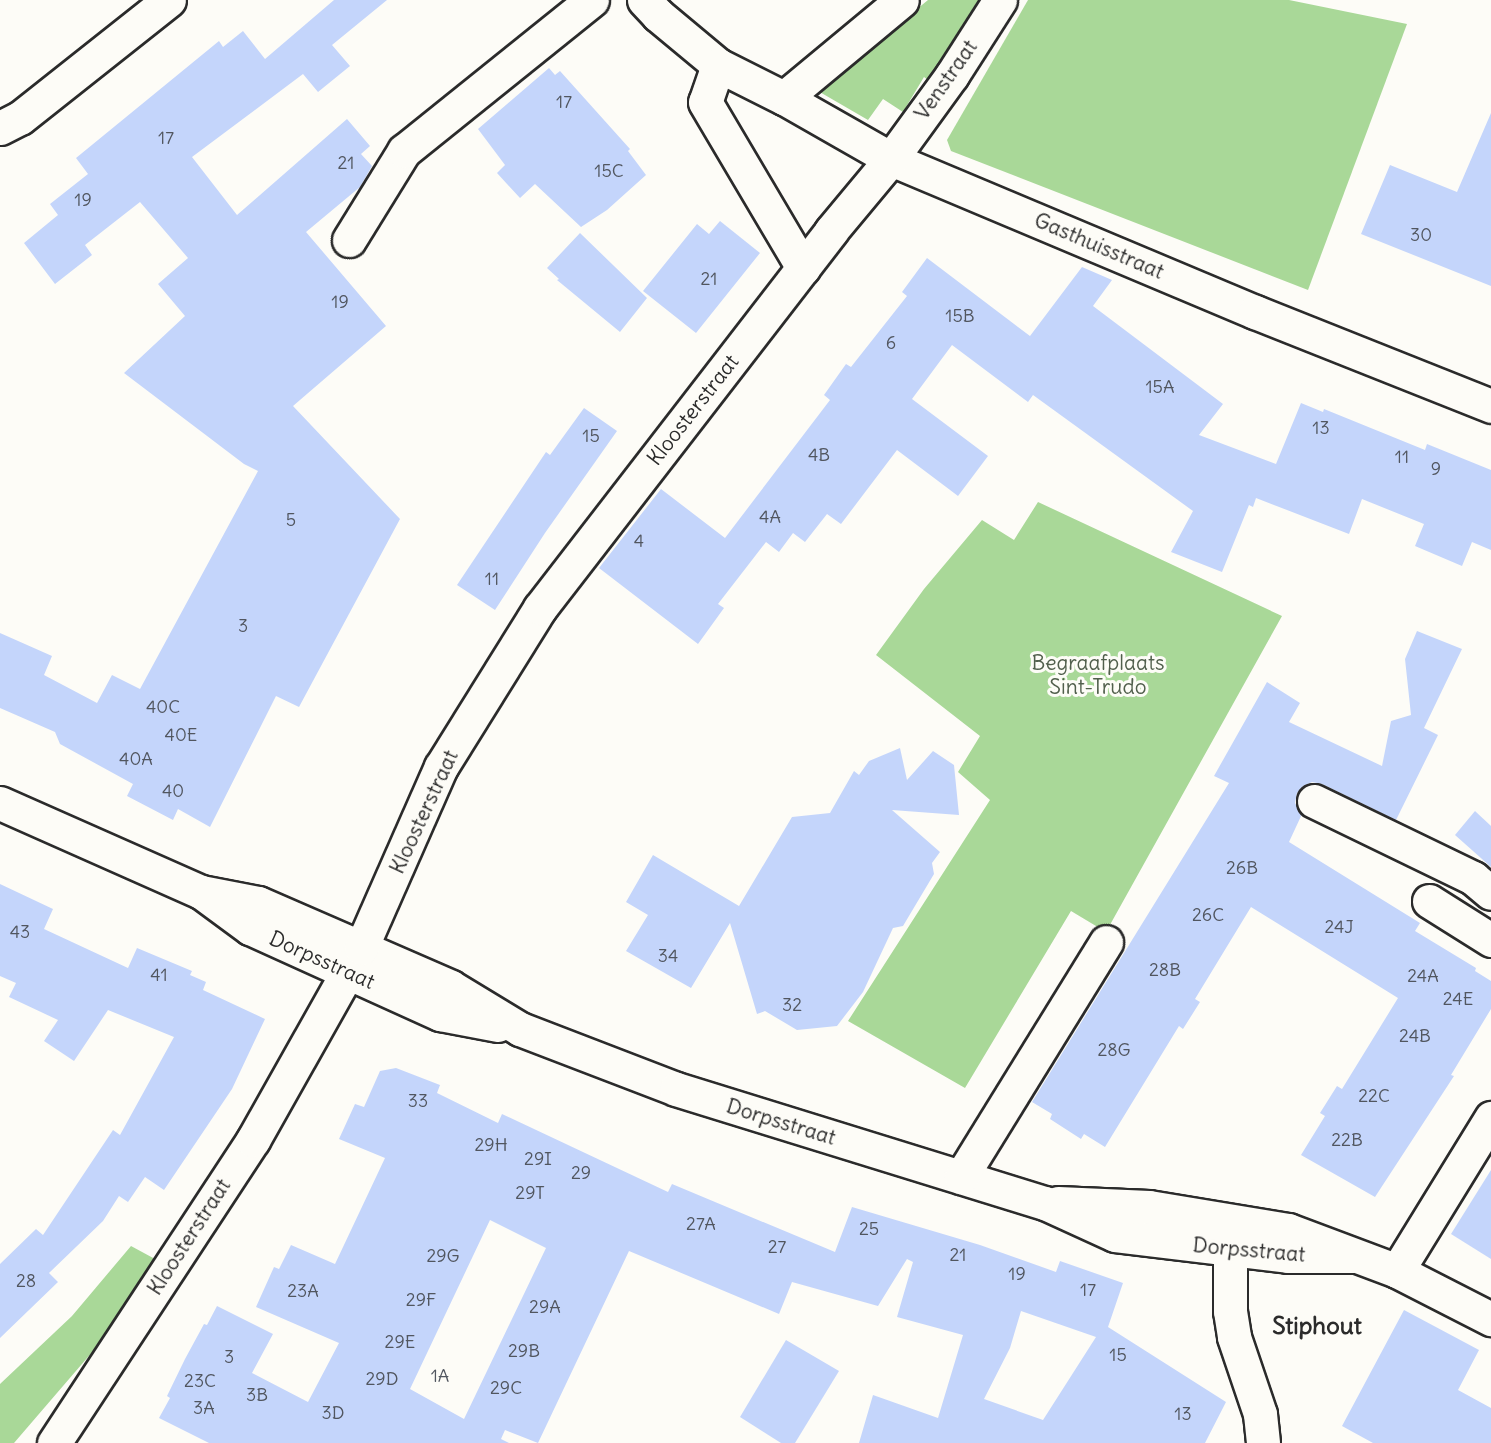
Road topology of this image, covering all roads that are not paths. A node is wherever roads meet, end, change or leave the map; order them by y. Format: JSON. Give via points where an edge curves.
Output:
{"nodes":[{"id":1,"x":169,"y":0,"type":"edge"},
{"id":2,"x":592,"y":0,"type":"edge"},
{"id":3,"x":644,"y":0,"type":"edge"},
{"id":4,"x":902,"y":0,"type":"edge"},
{"id":5,"x":1000,"y":0,"type":"edge"},
{"id":6,"x":718,"y":65,"type":"junction"},
{"id":7,"x":784,"y":98,"type":"junction"},
{"id":8,"x":0,"y":128,"type":"edge"},
{"id":9,"x":891,"y":159,"type":"junction"},
{"id":10,"x":349,"y":240,"type":"dead end"},
{"id":11,"x":803,"y":267,"type":"junction"},
{"id":12,"x":1491,"y":406,"type":"edge"},
{"id":13,"x":1314,"y":801,"type":"dead end"},
{"id":14,"x":0,"y":803,"type":"edge"},
{"id":15,"x":1491,"y":894,"type":"edge"},
{"id":16,"x":1429,"y":901,"type":"dead end"},
{"id":17,"x":1491,"y":940,"type":"edge"},
{"id":18,"x":1106,"y":942,"type":"dead end"},
{"id":19,"x":354,"y":960,"type":"junction"},
{"id":20,"x":1491,"y":1118,"type":"edge"},
{"id":21,"x":961,"y":1178,"type":"junction"},
{"id":22,"x":1229,"y":1235,"type":"junction"},
{"id":23,"x":1397,"y":1270,"type":"junction"},
{"id":24,"x":1491,"y":1319,"type":"edge"},
{"id":25,"x":54,"y":1443,"type":"edge"},
{"id":26,"x":1263,"y":1443,"type":"edge"}],
"edges":[{"from":1,"to":8,"type":"street","via":[[20,118]]},
{"from":2,"to":10,"type":"street","via":[[404,151]]},
{"from":3,"to":6,"type":"street","name":"Gasthuisstraat"},
{"from":4,"to":7,"type":"street"},
{"from":5,"to":9,"type":"street","name":"Venstraat"},
{"from":6,"to":7,"type":"street","name":"Gasthuisstraat"},
{"from":6,"to":11,"type":"street","via":[[705,102]]},
{"from":7,"to":9,"type":"street","name":"Gasthuisstraat"},
{"from":9,"to":11,"type":"street","name":"Kloosterstraat"},
{"from":9,"to":12,"type":"street","name":"Gasthuisstraat"},
{"from":11,"to":19,"type":"street","name":"Kloosterstraat","via":[[540,608],[441,767]]},
{"from":13,"to":15,"type":"street","via":[[1473,878]]},
{"from":14,"to":19,"type":"street","name":"Dorpsstraat","via":[[201,892],[258,903]]},
{"from":16,"to":17,"type":"street"},
{"from":18,"to":21,"type":"street"},
{"from":19,"to":21,"type":"street","name":"Dorpsstraat","via":[[451,987],[520,1029],[676,1089]]},
{"from":19,"to":25,"type":"street","name":"Kloosterstraat","via":[[253,1140]]},
{"from":20,"to":23,"type":"street"},
{"from":21,"to":22,"type":"street","name":"Dorpsstraat","via":[[1045,1203],[1115,1235]]},
{"from":22,"to":23,"type":"street","name":"Dorpsstraat","via":[[1288,1256],[1353,1256]]},
{"from":22,"to":26,"type":"street","via":[[1234,1337],[1260,1414]]},
{"from":23,"to":24,"type":"street","name":"Dorpsstraat"}]}
